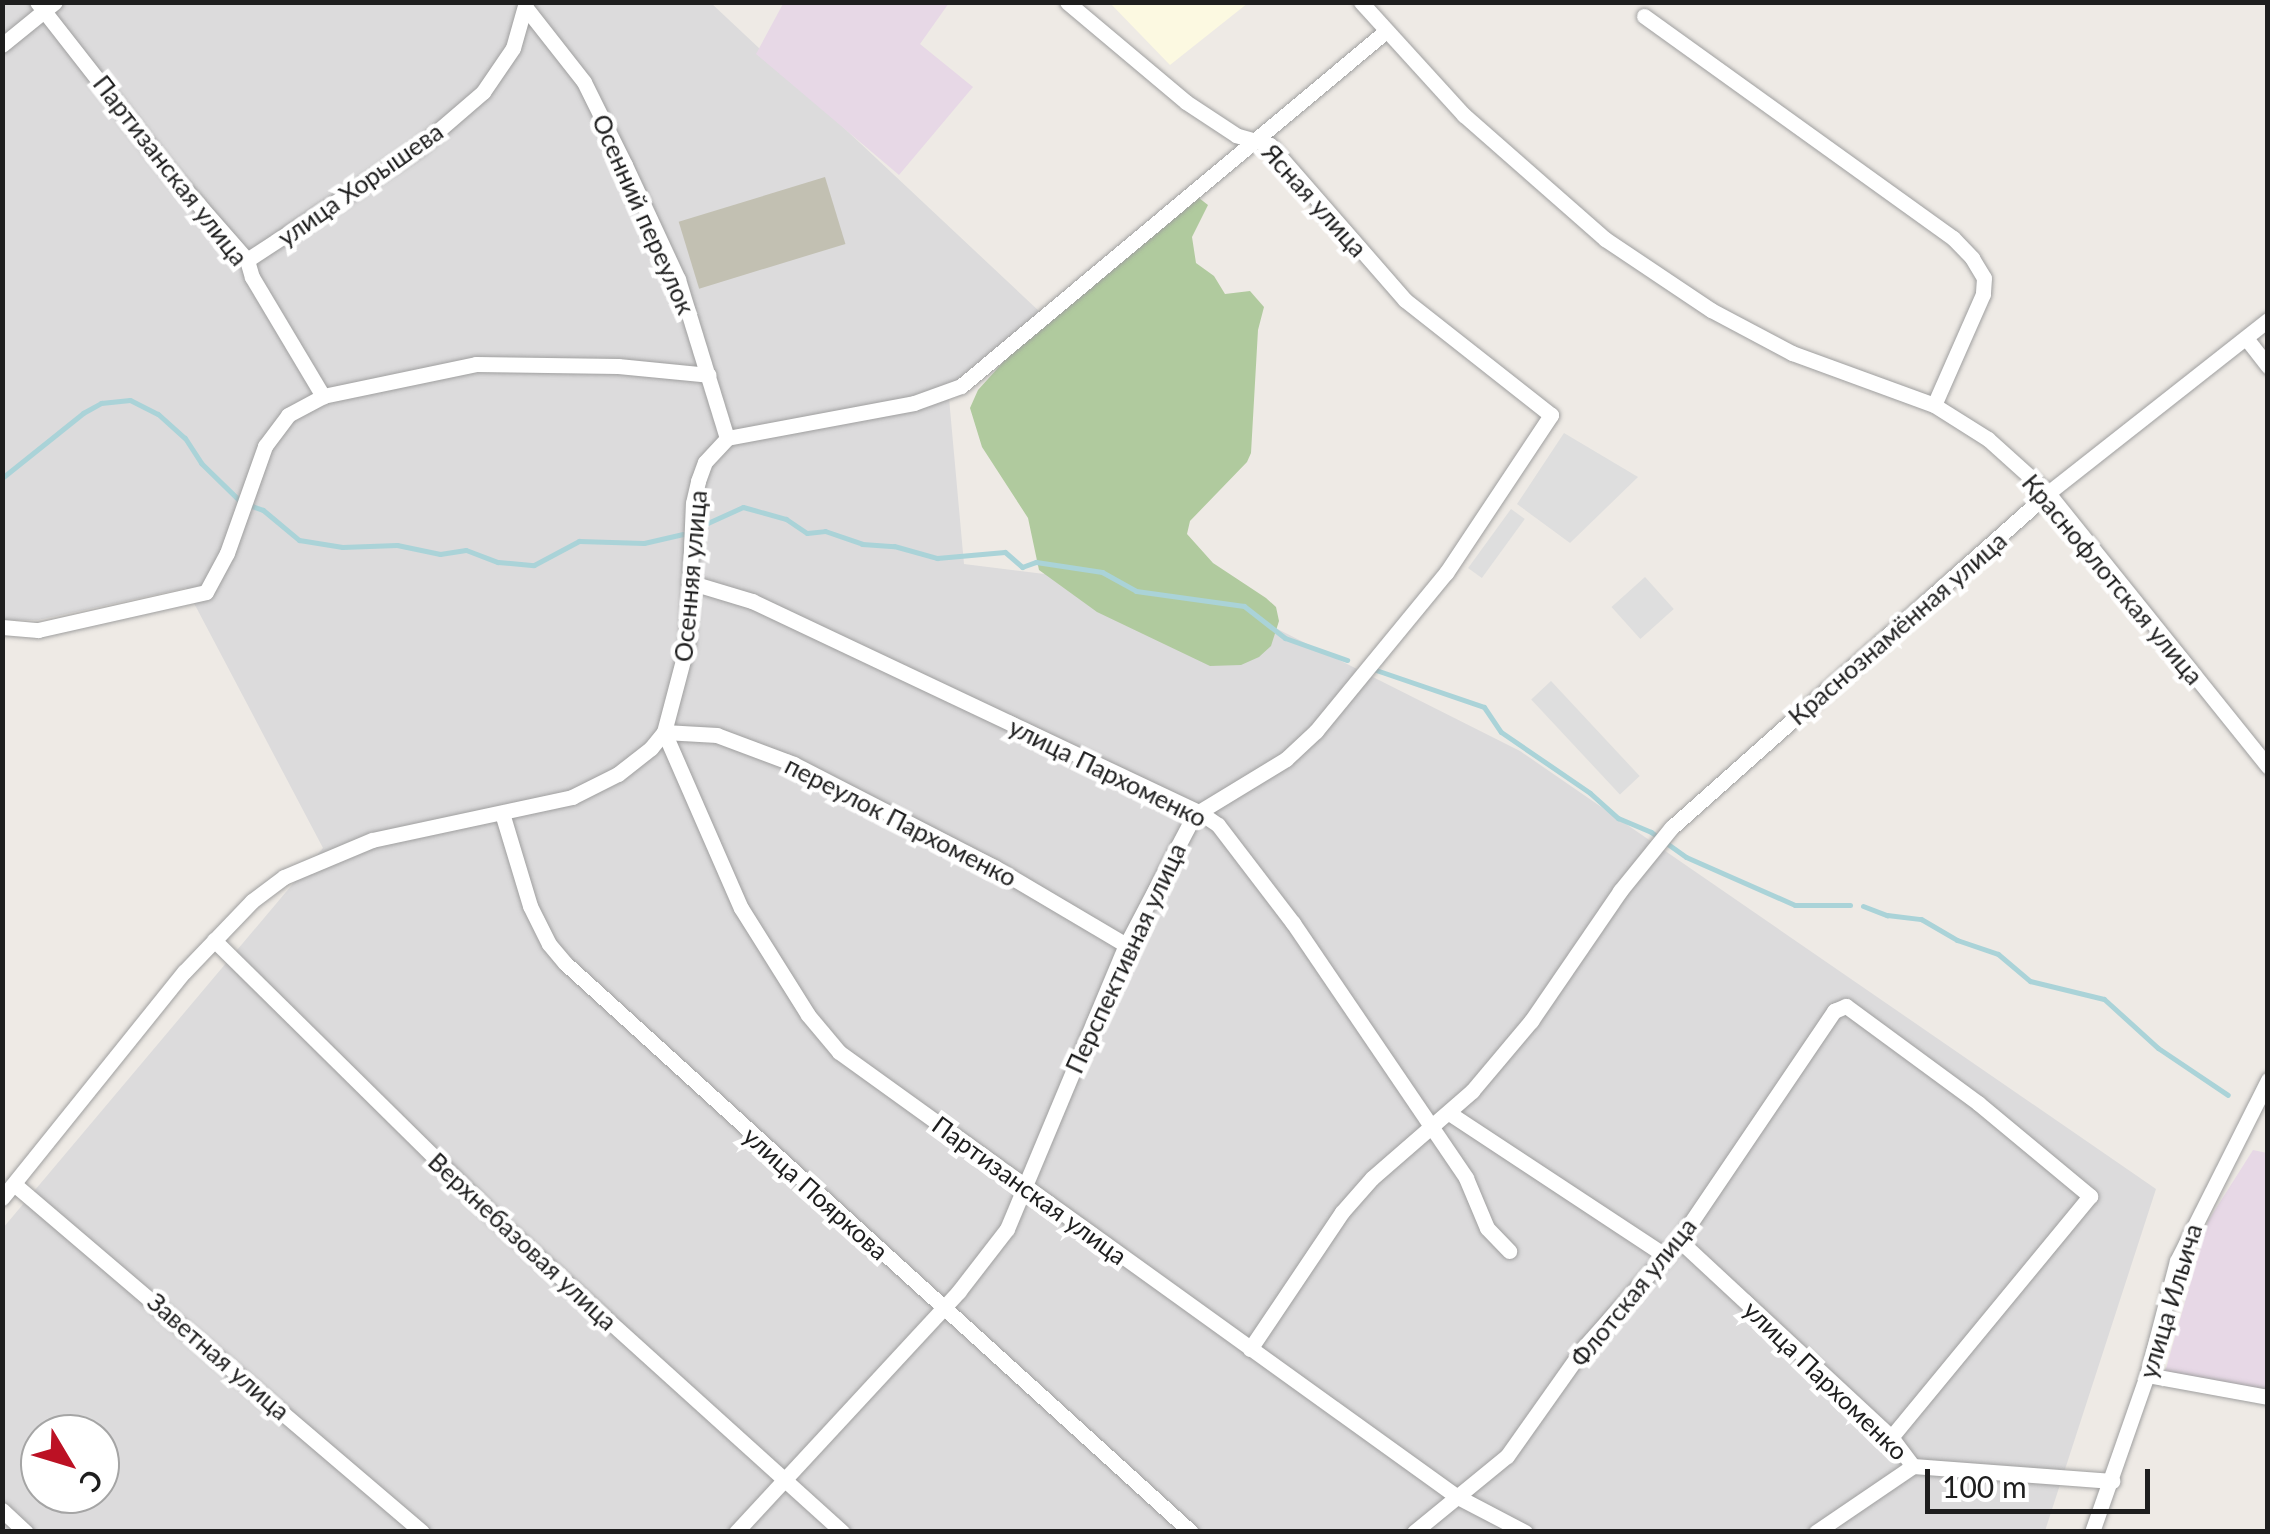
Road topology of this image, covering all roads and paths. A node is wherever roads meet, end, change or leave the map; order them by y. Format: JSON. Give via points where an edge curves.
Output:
{"nodes":[{"id":1,"x":1067,"y":2,"type":"edge"},
{"id":2,"x":1361,"y":2,"type":"edge"},
{"id":3,"x":46,"y":6,"type":"edge"},
{"id":4,"x":526,"y":6,"type":"edge"},
{"id":5,"x":1644,"y":16,"type":"dead end"},
{"id":6,"x":1386,"y":31,"type":"junction"},
{"id":7,"x":2,"y":45,"type":"edge"},
{"id":8,"x":1257,"y":138,"type":"junction"},
{"id":9,"x":247,"y":260,"type":"junction"},
{"id":10,"x":2268,"y":320,"type":"edge"},
{"id":11,"x":2246,"y":338,"type":"junction"},
{"id":12,"x":2268,"y":366,"type":"edge"},
{"id":13,"x":709,"y":375,"type":"junction"},
{"id":14,"x":323,"y":396,"type":"junction"},
{"id":15,"x":1934,"y":406,"type":"junction"},
{"id":16,"x":728,"y":438,"type":"junction"},
{"id":17,"x":2048,"y":494,"type":"junction"},
{"id":18,"x":689,"y":582,"type":"junction"},
{"id":19,"x":2,"y":628,"type":"edge"},
{"id":20,"x":664,"y":732,"type":"junction"},
{"id":21,"x":2268,"y":767,"type":"edge"},
{"id":22,"x":502,"y":812,"type":"junction"},
{"id":23,"x":1199,"y":812,"type":"junction"},
{"id":24,"x":214,"y":940,"type":"junction"},
{"id":25,"x":1126,"y":944,"type":"junction"},
{"id":26,"x":2268,"y":1080,"type":"edge"},
{"id":27,"x":1449,"y":1112,"type":"junction"},
{"id":28,"x":1430,"y":1125,"type":"junction"},
{"id":29,"x":14,"y":1184,"type":"junction"},
{"id":30,"x":1024,"y":1186,"type":"junction"},
{"id":31,"x":2,"y":1198,"type":"edge"},
{"id":32,"x":1679,"y":1240,"type":"junction"},
{"id":33,"x":1509,"y":1251,"type":"dead end"},
{"id":34,"x":1666,"y":1256,"type":"junction"},
{"id":35,"x":942,"y":1308,"type":"junction"},
{"id":36,"x":1250,"y":1350,"type":"junction"},
{"id":37,"x":2147,"y":1375,"type":"junction"},
{"id":38,"x":2268,"y":1397,"type":"edge"},
{"id":39,"x":1891,"y":1437,"type":"junction"},
{"id":40,"x":1914,"y":1466,"type":"junction"},
{"id":41,"x":786,"y":1478,"type":"junction"},
{"id":42,"x":2112,"y":1481,"type":"junction"},
{"id":43,"x":1456,"y":1496,"type":"junction"},
{"id":44,"x":2,"y":1510,"type":"edge"},
{"id":45,"x":26,"y":1532,"type":"edge"},
{"id":46,"x":422,"y":1532,"type":"edge"},
{"id":47,"x":736,"y":1532,"type":"edge"},
{"id":48,"x":842,"y":1532,"type":"edge"},
{"id":49,"x":1191,"y":1532,"type":"edge"},
{"id":50,"x":1414,"y":1532,"type":"edge"},
{"id":51,"x":1525,"y":1532,"type":"edge"},
{"id":52,"x":1816,"y":1532,"type":"edge"},
{"id":53,"x":2092,"y":1532,"type":"edge"}],
"edges":[{"from":1,"to":8,"type":"street","name":"Ясная улица","via":[[1186,102],[1236,134]]},
{"from":2,"to":6,"type":"street","name":"Краснофлотская улица"},
{"from":3,"to":7,"type":"street"},
{"from":3,"to":9,"type":"street","name":"Партизанская улица","via":[[170,172]]},
{"from":4,"to":9,"type":"street","name":"улица Хорышева","via":[[513,48],[483,92],[418,148]]},
{"from":4,"to":13,"type":"street","name":"Осенний переулок","via":[[584,82],[625,164],[678,279]]},
{"from":5,"to":15,"type":"street","via":[[1972,258],[1984,278],[1983,294]]},
{"from":6,"to":8,"type":"street"},
{"from":6,"to":15,"type":"street","name":"Краснофлотская улица","via":[[1504,153],[1605,239],[1711,310],[1792,353]]},
{"from":8,"to":16,"type":"street","via":[[960,386],[914,403]]},
{"from":8,"to":23,"type":"street","name":"Ясная улица","via":[[1405,300],[1552,415],[1446,573],[1316,731],[1286,760]]},
{"from":9,"to":14,"type":"street","name":"Партизанская улица"},
{"from":10,"to":11,"type":"street","name":"Краснознамённая улица"},
{"from":11,"to":12,"type":"street"},
{"from":11,"to":17,"type":"street","name":"Краснознамённая улица"},
{"from":13,"to":14,"type":"street","via":[[476,364]]},
{"from":13,"to":16,"type":"street","name":"Осенний переулок"},
{"from":14,"to":19,"type":"street","via":[[282,422],[257,462],[206,592],[38,630]]},
{"from":15,"to":17,"type":"street","name":"Краснофлотская улица","via":[[1988,439]]},
{"from":16,"to":18,"type":"street","name":"Осенняя улица","via":[[698,481]]},
{"from":17,"to":21,"type":"street","name":"Краснофлотская улица"},
{"from":17,"to":27,"type":"street","name":"Краснознамённая улица","via":[[1671,828],[1531,1021]]},
{"from":18,"to":20,"type":"street","name":"Осенняя улица","via":[[687,645]]},
{"from":18,"to":23,"type":"street","name":"улица Пархоменко","via":[[752,601]]},
{"from":20,"to":22,"type":"street","via":[[636,762],[592,788]]},
{"from":20,"to":25,"type":"street","name":"переулок Пархоменко","via":[[717,735],[827,779]]},
{"from":20,"to":30,"type":"street","name":"Партизанская улица","via":[[741,908],[826,1039]]},
{"from":22,"to":24,"type":"street","via":[[372,840],[284,877]]},
{"from":22,"to":35,"type":"street","name":"улица Пояркова","via":[[530,906],[565,963]]},
{"from":23,"to":25,"type":"street","name":"Перспективная улица"},
{"from":23,"to":28,"type":"street","name":"улица Пархоменко","via":[[1232,838]]},
{"from":24,"to":29,"type":"street"},
{"from":24,"to":41,"type":"street","name":"Верхнебазовая улица","via":[[506,1228]]},
{"from":25,"to":30,"type":"street","name":"Перспективная улица"},
{"from":26,"to":37,"type":"street","name":"улица Ильича","via":[[2177,1260]]},
{"from":27,"to":28,"type":"street"},
{"from":27,"to":34,"type":"street"},
{"from":28,"to":33,"type":"street","name":"улица Пархоменко","via":[[1466,1178],[1487,1228]]},
{"from":28,"to":36,"type":"street","via":[[1342,1212]]},
{"from":29,"to":31,"type":"street"},
{"from":29,"to":46,"type":"street","name":"Заветная улица"},
{"from":30,"to":35,"type":"street","name":"Перспективная улица","via":[[1007,1229]]},
{"from":30,"to":36,"type":"street","name":"Партизанская улица"},
{"from":32,"to":34,"type":"street","name":"Флотская улица"},
{"from":32,"to":39,"type":"street","name":"улица Пархоменко"},
{"from":32,"to":39,"type":"street","name":"Флотская улица","via":[[1834,1011],[1846,1006],[2090,1196]]},
{"from":34,"to":43,"type":"street","name":"Флотская улица","via":[[1585,1346],[1507,1456]]},
{"from":35,"to":41,"type":"street","name":"Перспективная улица"},
{"from":35,"to":49,"type":"street","name":"улица Пояркова"},
{"from":36,"to":43,"type":"street","name":"Партизанская улица"},
{"from":37,"to":38,"type":"street"},
{"from":37,"to":42,"type":"street","name":"улица Ильича"},
{"from":39,"to":40,"type":"street","name":"улица Пархоменко"},
{"from":40,"to":42,"type":"street","name":"улица Пархоменко"},
{"from":40,"to":52,"type":"street"},
{"from":41,"to":47,"type":"street","name":"Перспективная улица"},
{"from":41,"to":48,"type":"street","name":"Верхнебазовая улица"},
{"from":42,"to":53,"type":"street","name":"улица Ильича"},
{"from":43,"to":50,"type":"street","name":"Флотская улица"},
{"from":43,"to":51,"type":"street","name":"Партизанская улица"},
{"from":44,"to":45,"type":"street"}]}
